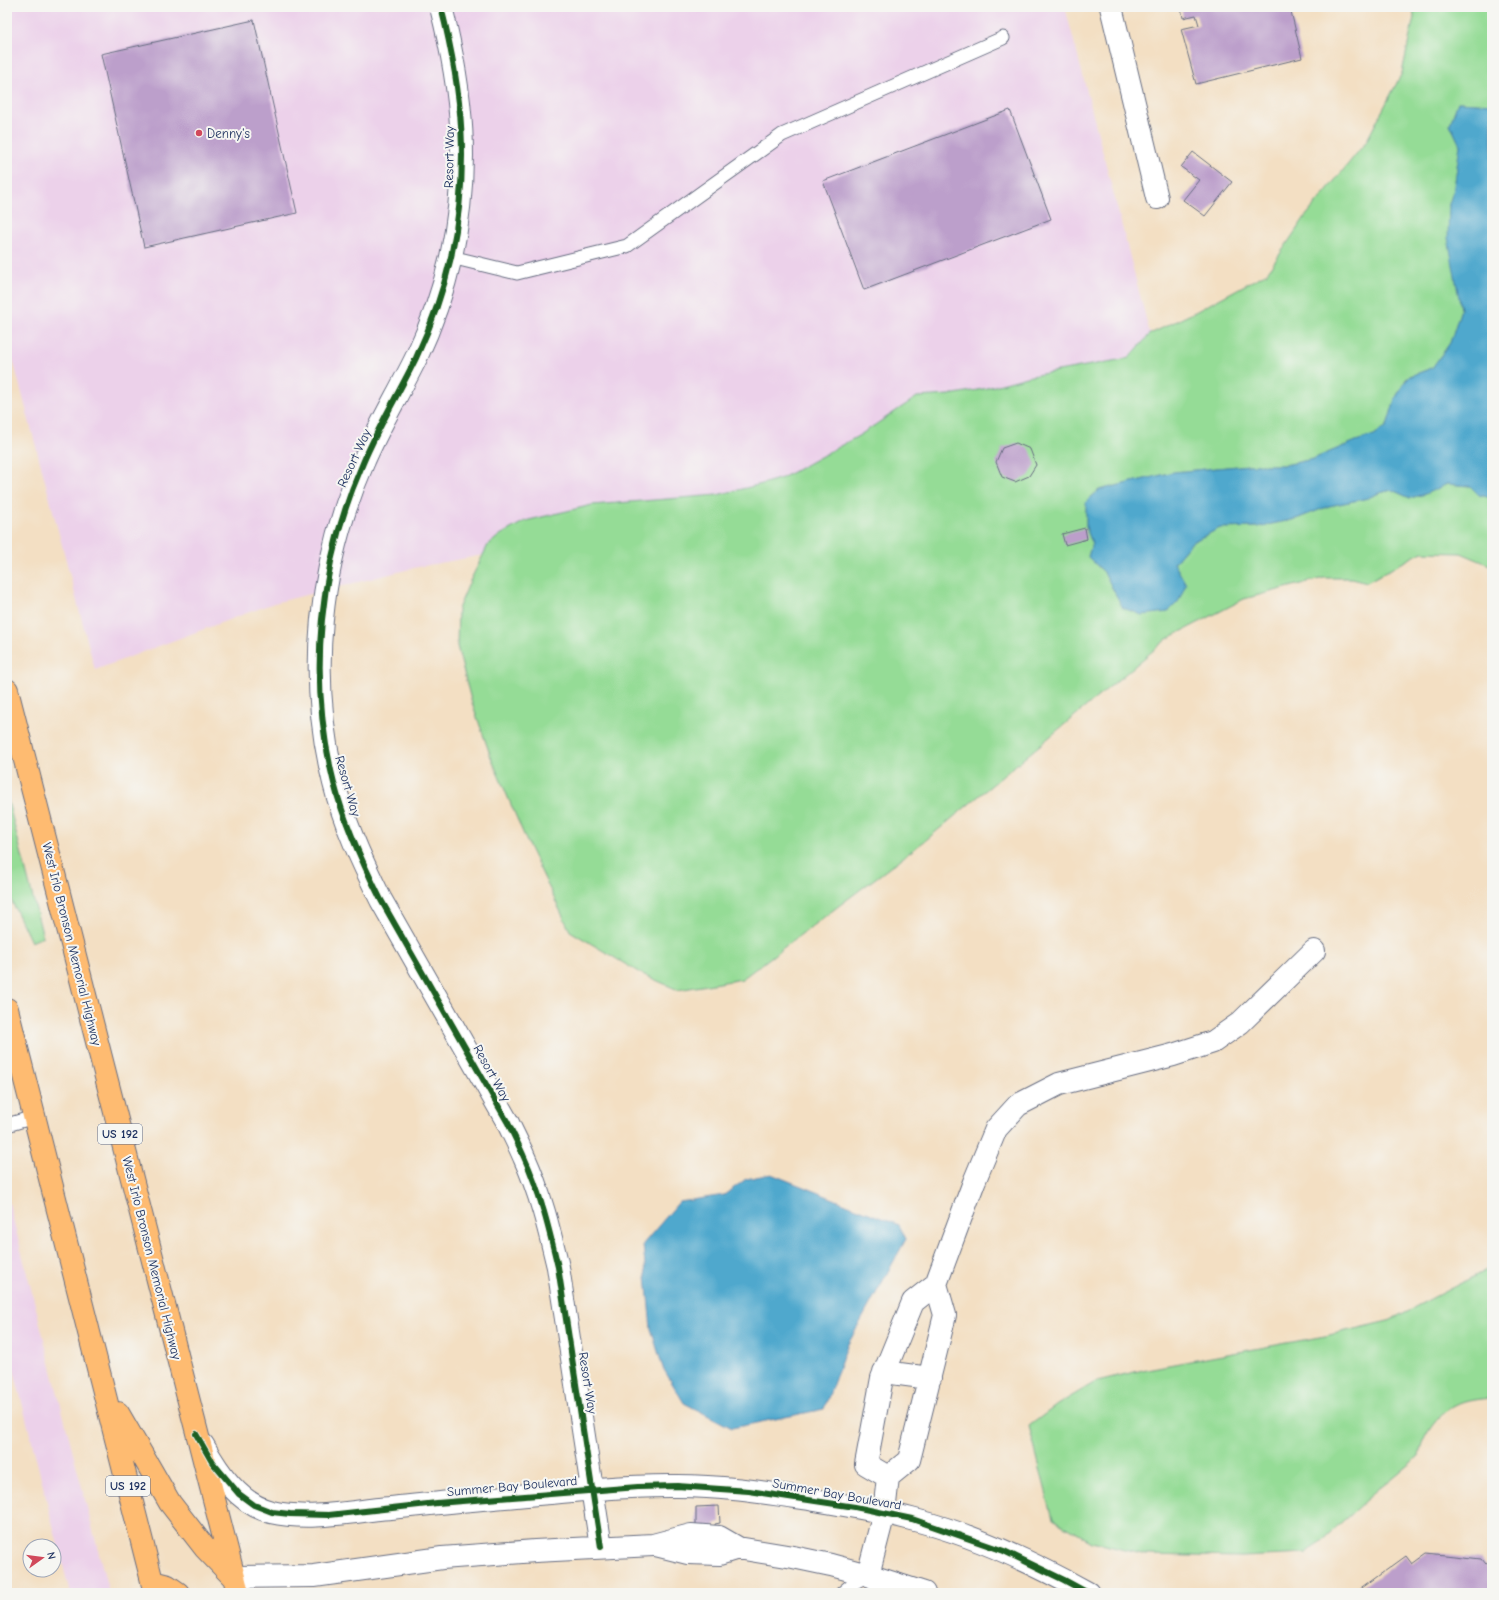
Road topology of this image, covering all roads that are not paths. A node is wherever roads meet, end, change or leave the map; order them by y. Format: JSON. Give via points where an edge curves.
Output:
{"nodes":[{"id":1,"x":441,"y":7,"type":"edge"},
{"id":2,"x":1111,"y":7,"type":"edge"},
{"id":3,"x":1003,"y":38,"type":"dead end"},
{"id":4,"x":1157,"y":198,"type":"dead end"},
{"id":5,"x":451,"y":257,"type":"junction"},
{"id":6,"x":7,"y":690,"type":"edge"},
{"id":7,"x":1314,"y":951,"type":"dead end"},
{"id":8,"x":7,"y":1010,"type":"edge"},
{"id":9,"x":34,"y":1117,"type":"junction"},
{"id":10,"x":7,"y":1125,"type":"edge"},
{"id":11,"x":936,"y":1284,"type":"junction"},
{"id":12,"x":884,"y":1372,"type":"junction"},
{"id":13,"x":930,"y":1378,"type":"junction"},
{"id":14,"x":104,"y":1390,"type":"junction"},
{"id":15,"x":196,"y":1434,"type":"junction"},
{"id":16,"x":888,"y":1477,"type":"junction"},
{"id":17,"x":593,"y":1490,"type":"junction"},
{"id":18,"x":884,"y":1513,"type":"junction"},
{"id":19,"x":601,"y":1547,"type":"junction"},
{"id":20,"x":873,"y":1584,"type":"edge"},
{"id":21,"x":236,"y":1585,"type":"edge"},
{"id":22,"x":154,"y":1588,"type":"edge"},
{"id":23,"x":178,"y":1593,"type":"edge"},
{"id":24,"x":842,"y":1593,"type":"edge"},
{"id":25,"x":924,"y":1593,"type":"edge"},
{"id":26,"x":1088,"y":1593,"type":"edge"}],
"edges":[{"from":1,"to":5,"type":"street","name":"Resort Way","via":[[456,73],[463,145],[461,183]]},
{"from":2,"to":4,"type":"street"},
{"from":3,"to":5,"type":"lane","via":[[782,135],[627,246],[517,272]]},
{"from":5,"to":17,"type":"street","name":"Resort Way","via":[[442,290],[417,356],[363,461],[338,528],[323,609],[319,677],[321,713],[334,785],[365,868],[508,1123],[538,1192],[558,1267]]},
{"from":6,"to":15,"type":"highway","name":"West Irlo Bronson Memorial Highway","number":"US 192"},
{"from":7,"to":11,"type":"street","via":[[1240,1023],[1213,1042],[1173,1055],[1059,1084],[1018,1105],[996,1129]]},
{"from":8,"to":9,"type":"highway","number":"US 192"},
{"from":9,"to":10,"type":"lane"},
{"from":9,"to":14,"type":"highway","number":"US 192"},
{"from":11,"to":12,"type":"street","via":[[913,1302]]},
{"from":11,"to":13,"type":"street","via":[[945,1315]]},
{"from":12,"to":13,"type":"street"},
{"from":12,"to":16,"type":"street","via":[[866,1464]]},
{"from":13,"to":16,"type":"street","via":[[909,1460]]},
{"from":14,"to":21,"type":"highway","via":[[170,1503]]},
{"from":14,"to":22,"type":"highway","number":"US 192"},
{"from":15,"to":17,"type":"street","name":"Summer Bay Boulevard","via":[[212,1462],[239,1494],[254,1506],[272,1512],[329,1515]]},
{"from":15,"to":21,"type":"highway","name":"West Irlo Bronson Memorial Highway","number":"US 192"},
{"from":16,"to":18,"type":"street"},
{"from":17,"to":18,"type":"street","name":"Summer Bay Boulevard","via":[[708,1487],[796,1497]]},
{"from":17,"to":19,"type":"street","name":"Resort Way"},
{"from":18,"to":20,"type":"street"},
{"from":18,"to":26,"type":"street","name":"Summer Bay Boulevard","via":[[919,1521],[1004,1551]]},
{"from":19,"to":20,"type":"street","via":[[653,1545],[691,1535],[719,1537],[738,1548],[793,1557]]},
{"from":19,"to":21,"type":"street","via":[[442,1558]]},
{"from":20,"to":24,"type":"lane","via":[[855,1582]]},
{"from":20,"to":25,"type":"street"},
{"from":22,"to":23,"type":"highway","via":[[168,1586]]}]}
